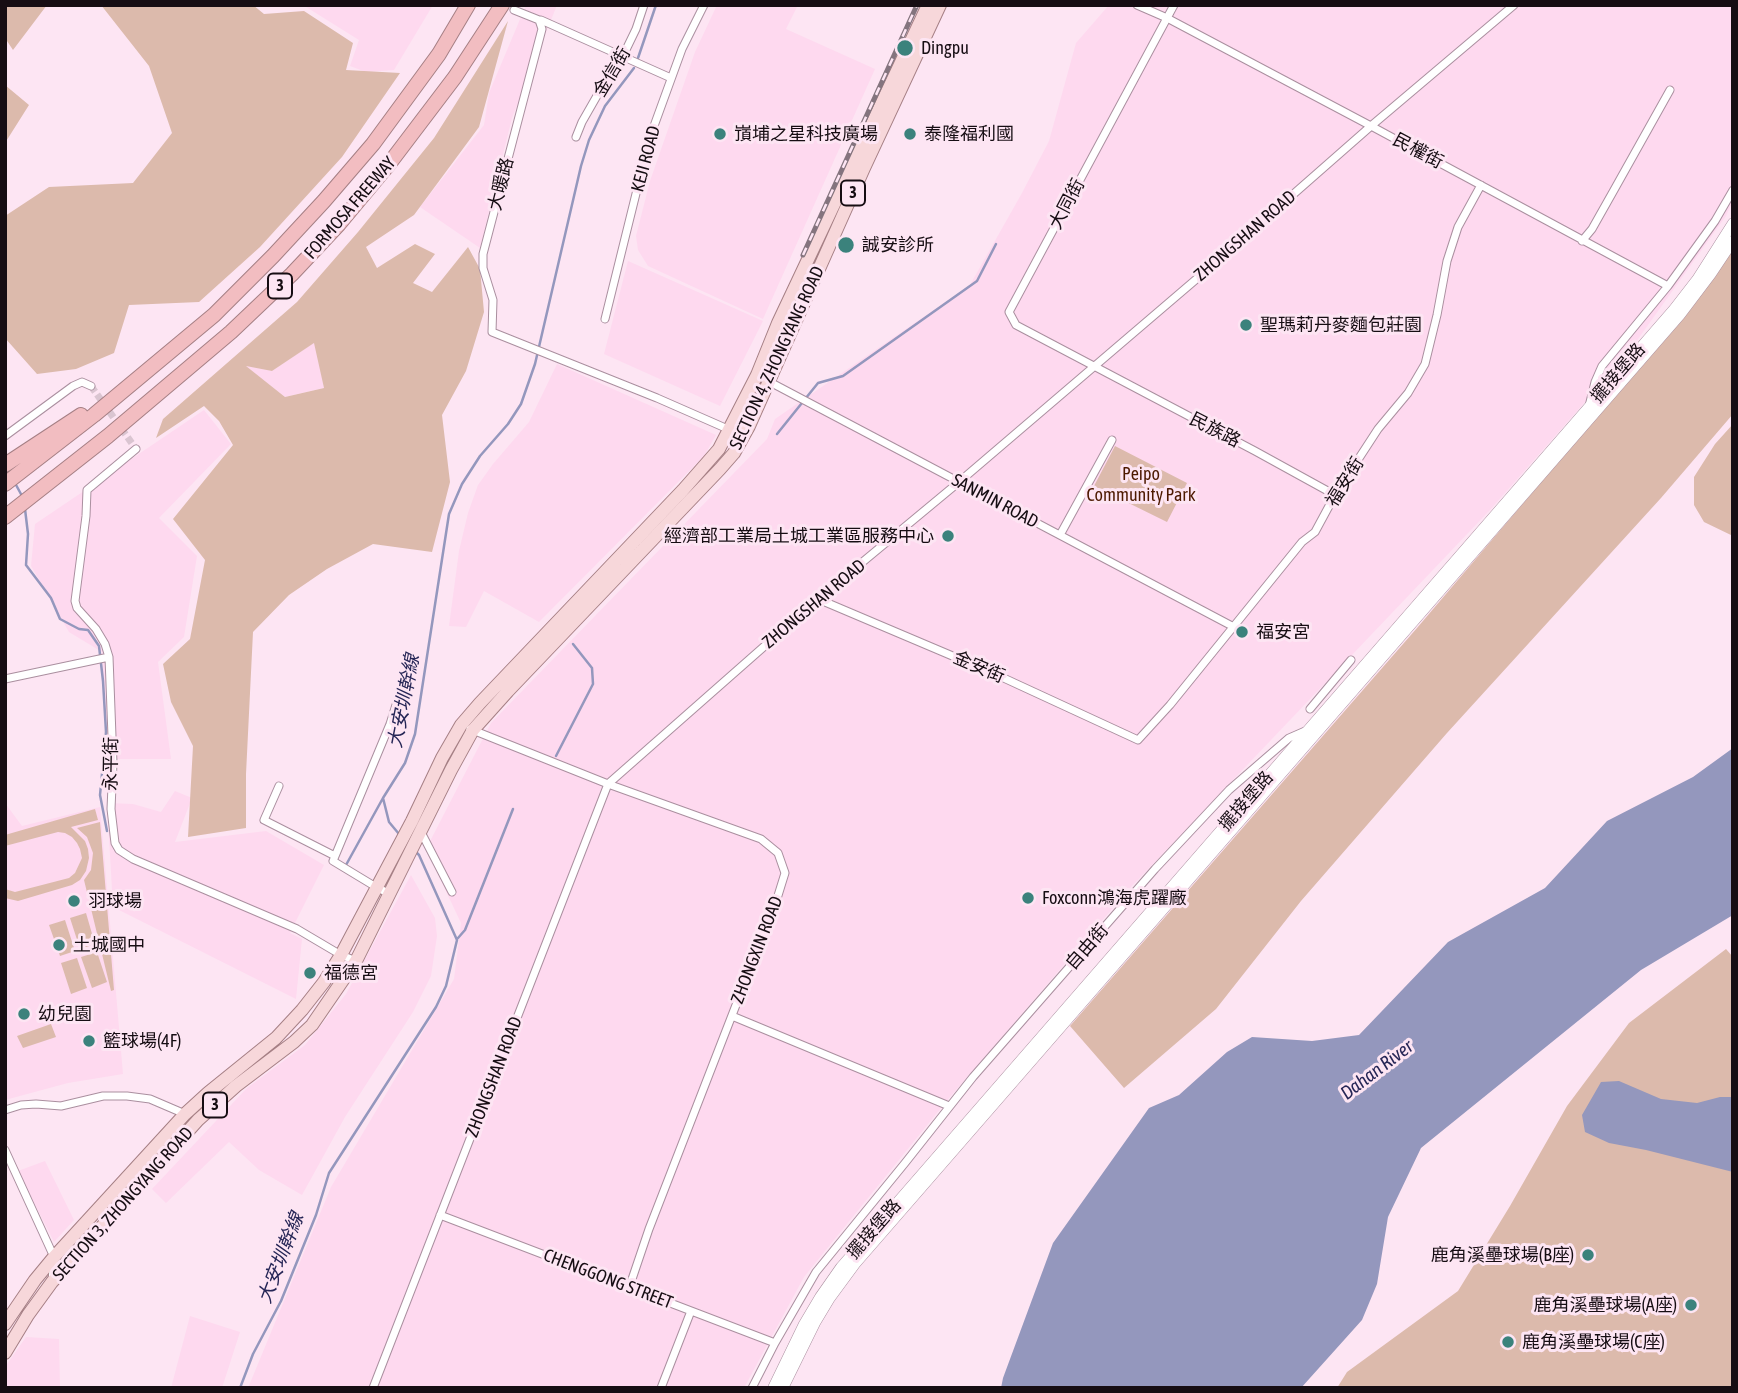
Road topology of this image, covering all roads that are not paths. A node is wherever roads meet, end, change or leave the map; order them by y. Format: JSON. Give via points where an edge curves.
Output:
{"nodes":[{"id":1,"x":468,"y":5,"type":"edge"},
{"id":2,"x":643,"y":5,"type":"edge"},
{"id":3,"x":704,"y":5,"type":"edge"},
{"id":4,"x":1137,"y":5,"type":"edge"},
{"id":5,"x":1174,"y":5,"type":"edge"},
{"id":6,"x":1514,"y":5,"type":"edge"},
{"id":7,"x":932,"y":7,"type":"edge"},
{"id":8,"x":508,"y":8,"type":"edge"},
{"id":9,"x":1167,"y":18,"type":"junction"},
{"id":10,"x":539,"y":20,"type":"junction"},
{"id":11,"x":622,"y":58,"type":"junction"},
{"id":12,"x":670,"y":78,"type":"junction"},
{"id":13,"x":1670,"y":90,"type":"dead end"},
{"id":14,"x":1371,"y":126,"type":"junction"},
{"id":15,"x":576,"y":137,"type":"dead end"},
{"id":16,"x":1481,"y":185,"type":"junction"},
{"id":17,"x":1733,"y":190,"type":"edge"},
{"id":18,"x":1733,"y":223,"type":"edge"},
{"id":19,"x":1582,"y":241,"type":"junction"},
{"id":20,"x":1733,"y":241,"type":"edge"},
{"id":21,"x":1668,"y":286,"type":"junction"},
{"id":22,"x":214,"y":315,"type":"junction"},
{"id":23,"x":605,"y":319,"type":"dead end"},
{"id":24,"x":1094,"y":366,"type":"junction"},
{"id":25,"x":763,"y":378,"type":"junction"},
{"id":26,"x":91,"y":386,"type":"dead end"},
{"id":27,"x":1592,"y":409,"type":"junction"},
{"id":28,"x":730,"y":430,"type":"junction"},
{"id":29,"x":5,"y":436,"type":"edge"},
{"id":30,"x":743,"y":438,"type":"junction"},
{"id":31,"x":1112,"y":440,"type":"dead end"},
{"id":32,"x":136,"y":449,"type":"dead end"},
{"id":33,"x":7,"y":464,"type":"edge"},
{"id":34,"x":10,"y":480,"type":"edge"},
{"id":35,"x":960,"y":482,"type":"junction"},
{"id":36,"x":1335,"y":495,"type":"junction"},
{"id":37,"x":5,"y":517,"type":"edge"},
{"id":38,"x":1060,"y":535,"type":"junction"},
{"id":39,"x":818,"y":599,"type":"junction"},
{"id":40,"x":1232,"y":626,"type":"junction"},
{"id":41,"x":109,"y":657,"type":"junction"},
{"id":42,"x":1352,"y":660,"type":"dead end"},
{"id":43,"x":5,"y":679,"type":"edge"},
{"id":44,"x":400,"y":692,"type":"dead end"},
{"id":45,"x":1310,"y":709,"type":"dead end"},
{"id":46,"x":467,"y":728,"type":"junction"},
{"id":47,"x":1308,"y":729,"type":"junction"},
{"id":48,"x":1138,"y":740,"type":"joint"},
{"id":49,"x":608,"y":784,"type":"junction"},
{"id":50,"x":279,"y":786,"type":"dead end"},
{"id":51,"x":411,"y":836,"type":"junction"},
{"id":52,"x":335,"y":856,"type":"junction"},
{"id":53,"x":376,"y":887,"type":"junction"},
{"id":54,"x":452,"y":892,"type":"dead end"},
{"id":55,"x":390,"y":894,"type":"junction"},
{"id":56,"x":341,"y":955,"type":"junction"},
{"id":57,"x":356,"y":961,"type":"junction"},
{"id":58,"x":732,"y":1016,"type":"junction"},
{"id":59,"x":949,"y":1106,"type":"junction"},
{"id":60,"x":5,"y":1110,"type":"edge"},
{"id":61,"x":185,"y":1114,"type":"junction"},
{"id":62,"x":5,"y":1150,"type":"edge"},
{"id":63,"x":440,"y":1215,"type":"junction"},
{"id":64,"x":54,"y":1257,"type":"junction"},
{"id":65,"x":52,"y":1282,"type":"junction"},
{"id":66,"x":629,"y":1288,"type":"junction"},
{"id":67,"x":691,"y":1311,"type":"junction"},
{"id":68,"x":5,"y":1324,"type":"edge"},
{"id":69,"x":775,"y":1343,"type":"junction"},
{"id":70,"x":5,"y":1353,"type":"edge"},
{"id":71,"x":373,"y":1388,"type":"edge"},
{"id":72,"x":661,"y":1388,"type":"edge"},
{"id":73,"x":752,"y":1388,"type":"edge"},
{"id":74,"x":773,"y":1388,"type":"edge"},
{"id":75,"x":783,"y":1388,"type":"edge"}],
"edges":[{"from":1,"to":22,"type":"highway","name":"FORMOSA FREEWAY","number":"3","via":[[439,54],[373,144],[316,211]]},
{"from":2,"to":11,"type":"street","name":"金信街"},
{"from":3,"to":12,"type":"street","name":"KEJI ROAD"},
{"from":4,"to":9,"type":"street","name":"民權街"},
{"from":5,"to":9,"type":"street","name":"大同街"},
{"from":6,"to":14,"type":"street","name":"ZHONGSHAN ROAD"},
{"from":7,"to":25,"type":"main road","name":"SECTION 4, ZHONGYANG ROAD","number":"3","via":[[778,324]]},
{"from":8,"to":10,"type":"street"},
{"from":8,"to":37,"type":"highway","name":"FORMOSA FREEWAY","number":"3","via":[[389,164],[292,274],[231,332]]},
{"from":9,"to":14,"type":"street","name":"民權街"},
{"from":9,"to":24,"type":"street","name":"大同街","via":[[1009,312],[1016,325]]},
{"from":10,"to":11,"type":"street"},
{"from":10,"to":28,"type":"street","name":"大暖路","via":[[542,29],[483,254],[493,300],[492,332]]},
{"from":11,"to":12,"type":"street"},
{"from":11,"to":15,"type":"street","name":"金信街"},
{"from":12,"to":23,"type":"street","name":"KEJI ROAD","via":[[650,138]]},
{"from":13,"to":19,"type":"street"},
{"from":14,"to":16,"type":"street","name":"民權街"},
{"from":14,"to":24,"type":"street","name":"ZHONGSHAN ROAD"},
{"from":16,"to":19,"type":"street","name":"民權街"},
{"from":16,"to":36,"type":"street","name":"福安街","via":[[1458,227],[1447,261],[1423,369]]},
{"from":17,"to":21,"type":"street"},
{"from":18,"to":27,"type":"street","name":"擺接堡路","via":[[1698,278]]},
{"from":19,"to":21,"type":"street","name":"民權街"},
{"from":20,"to":27,"type":"street","name":"擺接堡路","via":[[1698,293]]},
{"from":21,"to":27,"type":"street","via":[[1602,366]]},
{"from":22,"to":33,"type":"highway","via":[[90,409]]},
{"from":22,"to":34,"type":"highway","name":"FORMOSA FREEWAY","number":"3"},
{"from":24,"to":35,"type":"street","name":"ZHONGSHAN ROAD"},
{"from":24,"to":36,"type":"street","name":"民族路"},
{"from":25,"to":28,"type":"main road","name":"SECTION 4, ZHONGYANG ROAD","number":"3"},
{"from":25,"to":30,"type":"main road","name":"SECTION 4, ZHONGYANG ROAD","number":"3"},
{"from":25,"to":35,"type":"street","name":"SANMIN ROAD"},
{"from":26,"to":29,"type":"street","via":[[82,382],[73,386]]},
{"from":27,"to":47,"type":"street","name":"擺接堡路"},
{"from":27,"to":75,"type":"street","name":"擺接堡路","via":[[855,1264],[825,1306]]},
{"from":28,"to":30,"type":"street"},
{"from":28,"to":46,"type":"main road","name":"SECTION 4, ZHONGYANG ROAD","number":"3","via":[[683,490],[476,708]]},
{"from":30,"to":46,"type":"main road","name":"SECTION 4, ZHONGYANG ROAD","number":"3","via":[[720,470]]},
{"from":31,"to":38,"type":"street"},
{"from":32,"to":41,"type":"street","name":"永平街","via":[[87,490],[75,601]]},
{"from":35,"to":38,"type":"street","name":"SANMIN ROAD"},
{"from":35,"to":39,"type":"street","name":"ZHONGSHAN ROAD"},
{"from":36,"to":40,"type":"street","name":"福安街","via":[[1315,532]]},
{"from":38,"to":40,"type":"street","name":"SANMIN ROAD"},
{"from":39,"to":48,"type":"street","name":"金安街"},
{"from":39,"to":49,"type":"street","name":"ZHONGSHAN ROAD"},
{"from":40,"to":48,"type":"street","name":"福安街"},
{"from":41,"to":43,"type":"street"},
{"from":41,"to":56,"type":"street","name":"永平街","via":[[111,808],[119,850],[297,929]]},
{"from":42,"to":45,"type":"street"},
{"from":44,"to":52,"type":"street"},
{"from":46,"to":49,"type":"street","name":"ZHONGXIN ROAD"},
{"from":46,"to":51,"type":"main road","name":"SECTION 4, ZHONGYANG ROAD","number":"3","via":[[442,758]]},
{"from":47,"to":59,"type":"street","name":"自由街","via":[[1289,738],[1228,790]]},
{"from":47,"to":74,"type":"street","name":"擺接堡路","via":[[841,1267],[804,1324]]},
{"from":49,"to":58,"type":"street","name":"ZHONGXIN ROAD","via":[[761,839],[778,853],[785,873]]},
{"from":49,"to":63,"type":"street","name":"ZHONGSHAN ROAD"},
{"from":50,"to":52,"type":"street","via":[[264,820]]},
{"from":51,"to":53,"type":"main road","name":"SECTION 3, ZHONGYANG ROAD","number":"3"},
{"from":51,"to":54,"type":"street"},
{"from":51,"to":55,"type":"main road","name":"SECTION 3, ZHONGYANG ROAD","number":"3"},
{"from":52,"to":53,"type":"street","via":[[333,861]]},
{"from":53,"to":55,"type":"street"},
{"from":53,"to":56,"type":"main road","name":"SECTION 3, ZHONGYANG ROAD","number":"3"},
{"from":55,"to":57,"type":"main road","name":"SECTION 3, ZHONGYANG ROAD","number":"3"},
{"from":56,"to":57,"type":"street","name":"永平街"},
{"from":56,"to":61,"type":"main road","name":"SECTION 3, ZHONGYANG ROAD","number":"3","via":[[289,1025]]},
{"from":57,"to":65,"type":"main road","name":"SECTION 3, ZHONGYANG ROAD","number":"3","via":[[312,1025],[198,1120]]},
{"from":58,"to":59,"type":"street"},
{"from":58,"to":66,"type":"street","name":"ZHONGXIN ROAD"},
{"from":59,"to":69,"type":"street","name":"自由街","via":[[816,1272]]},
{"from":60,"to":61,"type":"street","via":[[127,1096],[150,1099]]},
{"from":61,"to":64,"type":"main road","name":"SECTION 3, ZHONGYANG ROAD","number":"3"},
{"from":62,"to":64,"type":"street"},
{"from":63,"to":66,"type":"street","name":"CHENGGONG STREET"},
{"from":63,"to":71,"type":"street","name":"ZHONGSHAN ROAD"},
{"from":64,"to":65,"type":"street"},
{"from":64,"to":68,"type":"main road","name":"SECTION 3, ZHONGYANG ROAD","number":"3"},
{"from":65,"to":70,"type":"main road","name":"SECTION 3, ZHONGYANG ROAD","number":"3"},
{"from":66,"to":67,"type":"street","name":"CHENGGONG STREET"},
{"from":67,"to":69,"type":"street","name":"CHENGGONG STREET"},
{"from":67,"to":72,"type":"street"},
{"from":69,"to":73,"type":"street","name":"自由街"}]}
